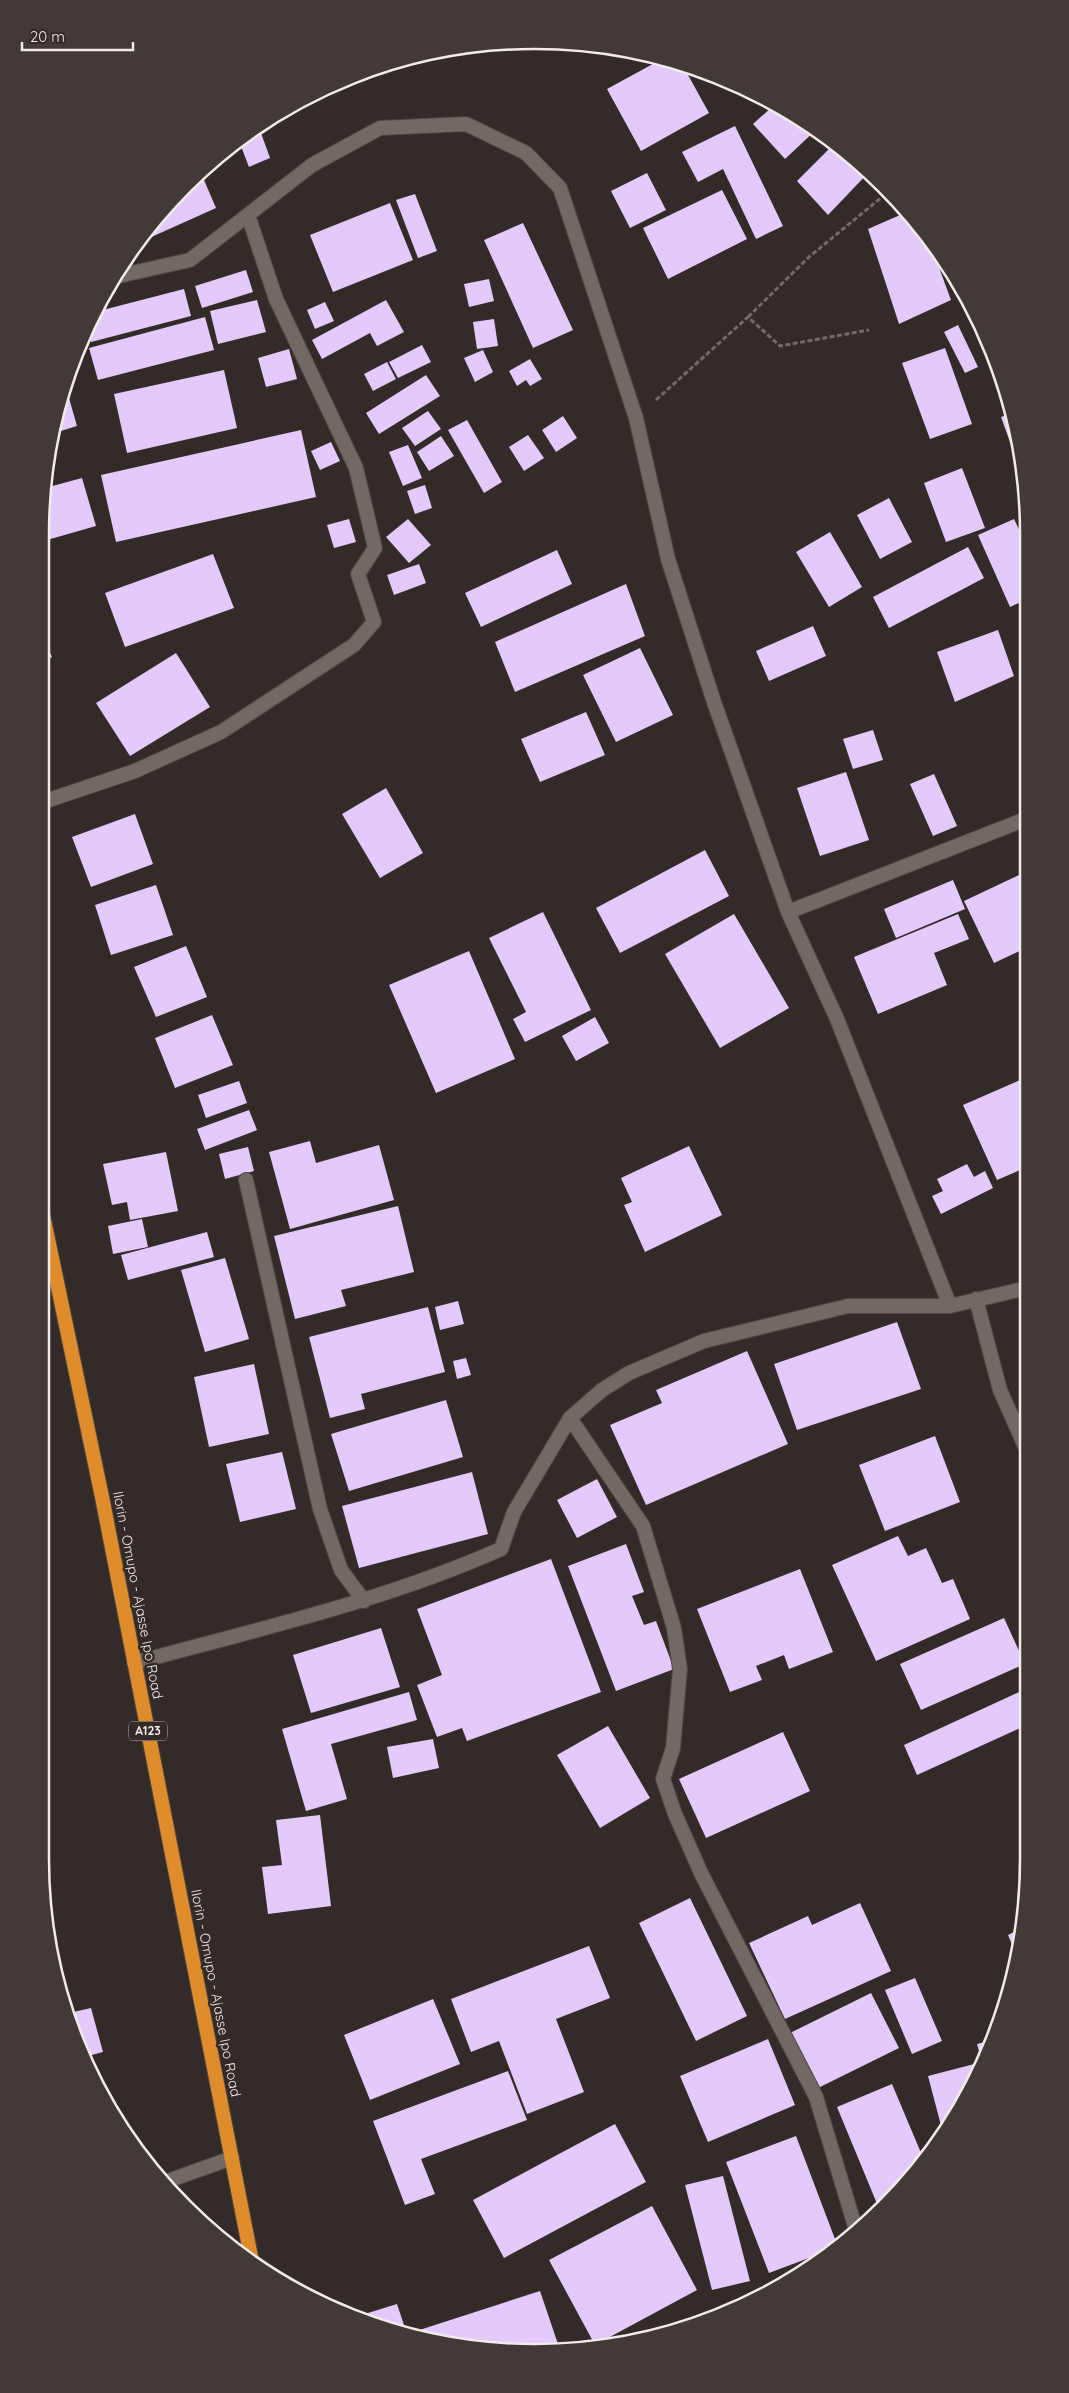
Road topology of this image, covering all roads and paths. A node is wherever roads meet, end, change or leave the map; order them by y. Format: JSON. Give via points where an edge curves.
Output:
{"nodes":[{"id":1,"x":883,"y":196,"type":"edge"},
{"id":2,"x":248,"y":215,"type":"junction"},
{"id":3,"x":125,"y":275,"type":"edge"},
{"id":4,"x":748,"y":317,"type":"junction"},
{"id":5,"x":869,"y":330,"type":"dead end"},
{"id":6,"x":636,"y":418,"type":"junction"},
{"id":7,"x":49,"y":800,"type":"edge"},
{"id":8,"x":1020,"y":821,"type":"edge"},
{"id":9,"x":788,"y":912,"type":"junction"},
{"id":10,"x":246,"y":1180,"type":"dead end"},
{"id":11,"x":49,"y":1245,"type":"edge"},
{"id":12,"x":1020,"y":1290,"type":"edge"},
{"id":13,"x":976,"y":1299,"type":"junction"},
{"id":14,"x":950,"y":1306,"type":"junction"},
{"id":15,"x":570,"y":1418,"type":"junction"},
{"id":16,"x":1020,"y":1435,"type":"edge"},
{"id":17,"x":364,"y":1600,"type":"junction"},
{"id":18,"x":134,"y":1663,"type":"junction"},
{"id":19,"x":232,"y":2158,"type":"junction"},
{"id":20,"x":170,"y":2180,"type":"edge"},
{"id":21,"x":854,"y":2224,"type":"edge"},
{"id":22,"x":250,"y":2252,"type":"edge"}],
"edges":[{"from":1,"to":4,"type":"path","via":[[810,257]]},
{"from":2,"to":3,"type":"street","via":[[190,260]]},
{"from":2,"to":6,"type":"street","via":[[312,165],[380,128],[466,124],[526,153],[560,188]]},
{"from":2,"to":7,"type":"street","via":[[276,299],[356,468],[375,548],[358,574],[374,622],[354,645],[222,732],[136,771]]},
{"from":4,"to":5,"type":"path","via":[[780,346]]},
{"from":4,"to":6,"type":"path"},
{"from":6,"to":9,"type":"street","via":[[668,559]]},
{"from":8,"to":9,"type":"street"},
{"from":9,"to":14,"type":"street","via":[[838,1019]]},
{"from":10,"to":17,"type":"street","via":[[320,1509],[341,1570]]},
{"from":11,"to":18,"type":"highway","name":"Ilorin - Omupo - Ajasse Ipo Road","number":"A123"},
{"from":12,"to":13,"type":"street"},
{"from":13,"to":14,"type":"street"},
{"from":13,"to":16,"type":"street","via":[[1000,1390]]},
{"from":14,"to":15,"type":"street","via":[[848,1306],[704,1341],[629,1373],[602,1390]]},
{"from":15,"to":17,"type":"street","via":[[514,1512],[501,1549],[464,1566]]},
{"from":15,"to":21,"type":"street","via":[[643,1526],[674,1628],[680,1669],[673,1748],[663,1779],[701,1873],[816,2097]]},
{"from":17,"to":18,"type":"street"},
{"from":18,"to":19,"type":"highway","name":"Ilorin - Omupo - Ajasse Ipo Road","number":"A123"},
{"from":19,"to":20,"type":"street"},
{"from":19,"to":22,"type":"highway","name":"Ilorin - Omupo - Ajasse Ipo Road","number":"A123"}]}
